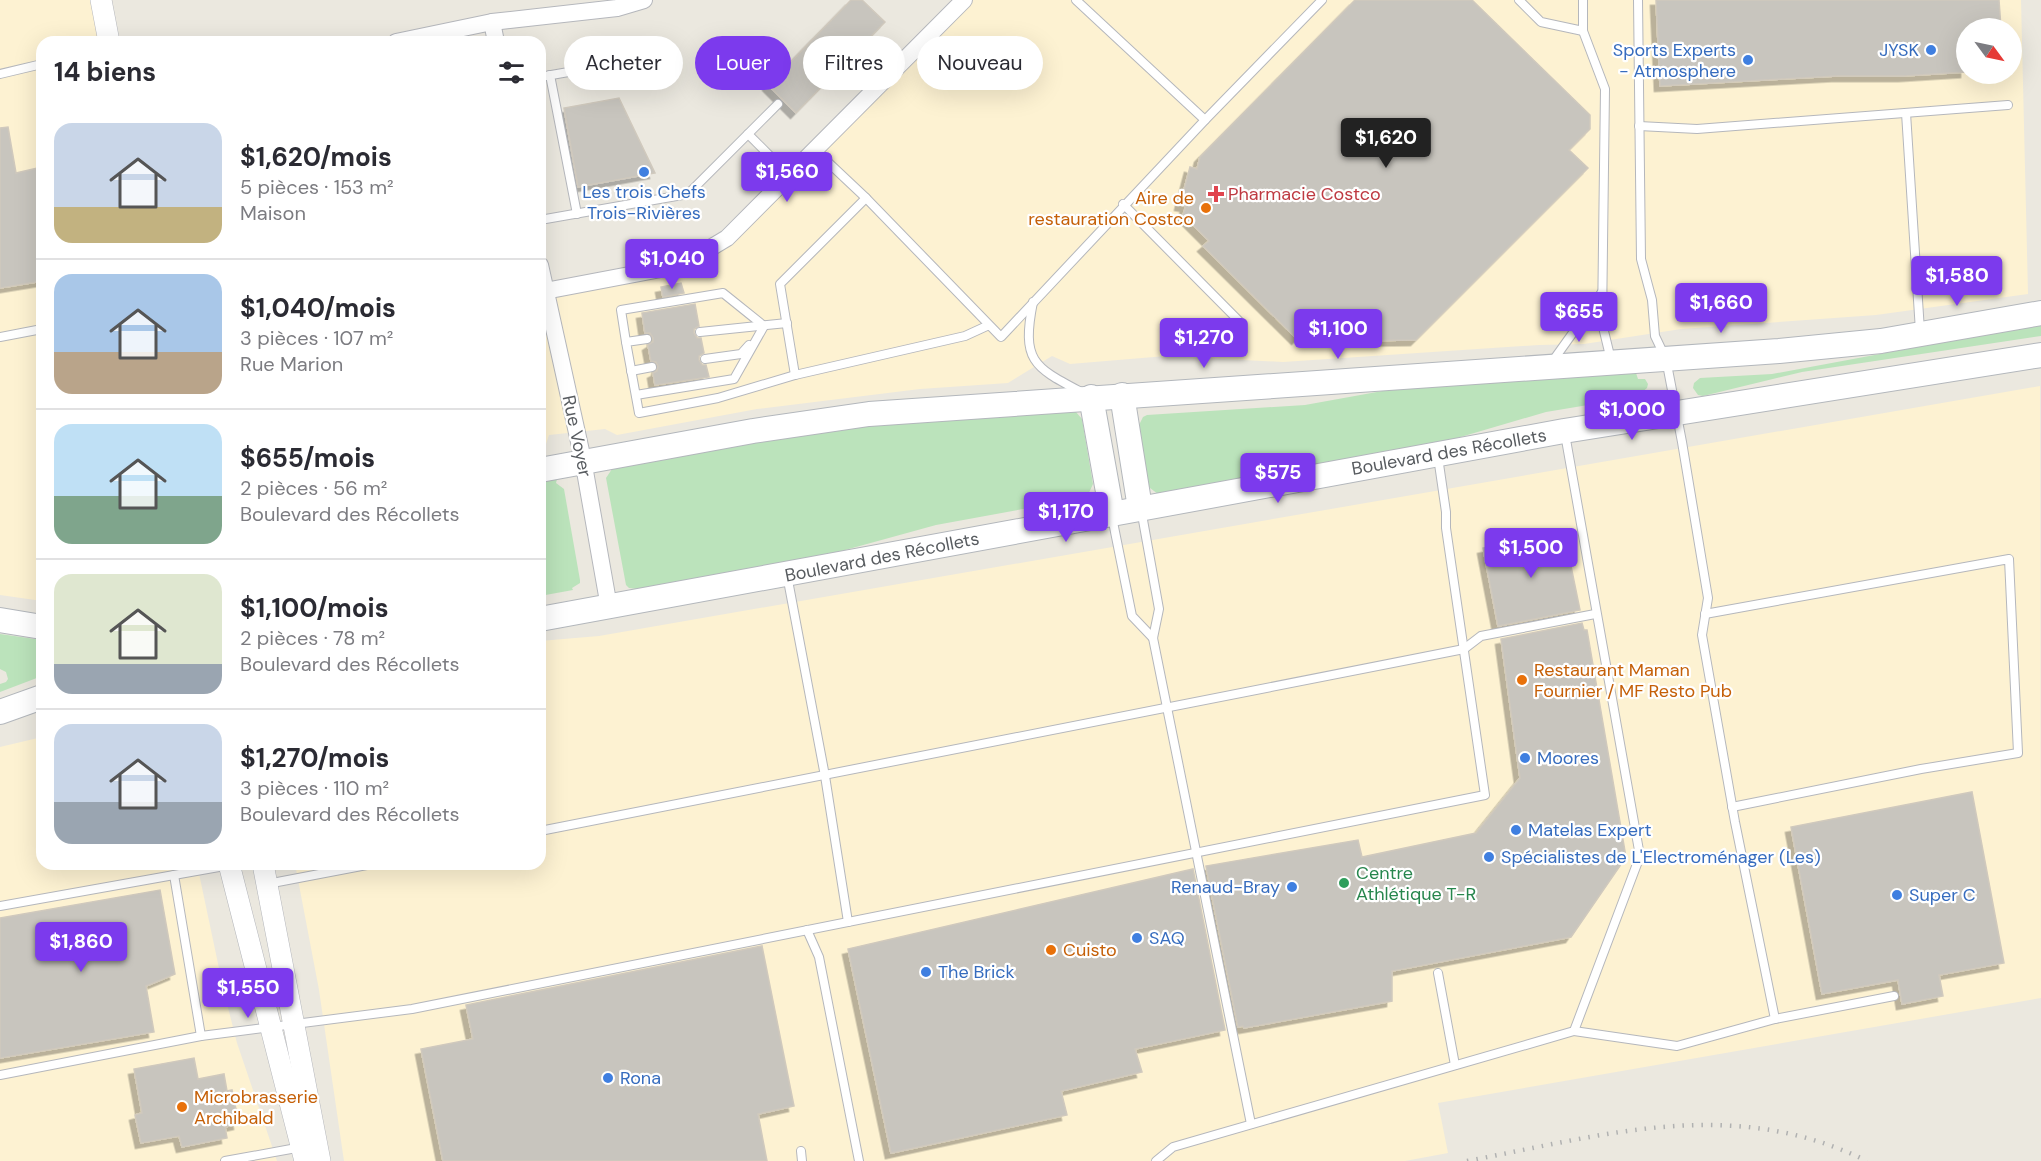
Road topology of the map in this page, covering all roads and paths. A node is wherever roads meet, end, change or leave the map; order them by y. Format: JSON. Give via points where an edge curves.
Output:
{"nodes":[{"id":1,"x":101,"y":0,"type":"edge"},
{"id":2,"x":644,"y":0,"type":"edge"},
{"id":3,"x":964,"y":0,"type":"edge"},
{"id":4,"x":1076,"y":0,"type":"edge"},
{"id":5,"x":1322,"y":0,"type":"edge"},
{"id":6,"x":1519,"y":0,"type":"edge"},
{"id":7,"x":1582,"y":0,"type":"edge"},
{"id":8,"x":1638,"y":0,"type":"edge"},
{"id":9,"x":492,"y":22,"type":"junction"},
{"id":10,"x":1583,"y":31,"type":"junction"},
{"id":11,"x":108,"y":36,"type":"edge"},
{"id":12,"x":425,"y":36,"type":"edge"},
{"id":13,"x":495,"y":36,"type":"edge"},
{"id":14,"x":36,"y":65,"type":"edge"},
{"id":15,"x":564,"y":73,"type":"edge"},
{"id":16,"x":0,"y":74,"type":"edge"},
{"id":17,"x":550,"y":75,"type":"junction"},
{"id":18,"x":546,"y":76,"type":"edge"},
{"id":19,"x":778,"y":104,"type":"dead end"},
{"id":20,"x":2008,"y":105,"type":"dead end"},
{"id":21,"x":1906,"y":113,"type":"junction"},
{"id":22,"x":1205,"y":120,"type":"junction"},
{"id":23,"x":1639,"y":126,"type":"junction"},
{"id":24,"x":748,"y":134,"type":"junction"},
{"id":25,"x":815,"y":150,"type":"junction"},
{"id":26,"x":790,"y":176,"type":"junction"},
{"id":27,"x":866,"y":198,"type":"junction"},
{"id":28,"x":1123,"y":204,"type":"junction"},
{"id":29,"x":577,"y":214,"type":"junction"},
{"id":30,"x":546,"y":219,"type":"edge"},
{"id":31,"x":546,"y":291,"type":"edge"},
{"id":32,"x":1602,"y":291,"type":"junction"},
{"id":33,"x":546,"y":295,"type":"edge"},
{"id":34,"x":1033,"y":302,"type":"junction"},
{"id":35,"x":2041,"y":313,"type":"edge"},
{"id":36,"x":787,"y":323,"type":"junction"},
{"id":37,"x":1242,"y":324,"type":"dead end"},
{"id":38,"x":989,"y":325,"type":"junction"},
{"id":39,"x":764,"y":326,"type":"junction"},
{"id":40,"x":36,"y":330,"type":"edge"},
{"id":41,"x":700,"y":332,"type":"dead end"},
{"id":42,"x":1920,"y":334,"type":"junction"},
{"id":43,"x":0,"y":337,"type":"edge"},
{"id":44,"x":647,"y":339,"type":"dead end"},
{"id":45,"x":626,"y":342,"type":"junction"},
{"id":46,"x":2041,"y":355,"type":"edge"},
{"id":47,"x":705,"y":359,"type":"dead end"},
{"id":48,"x":1666,"y":359,"type":"junction"},
{"id":49,"x":1612,"y":362,"type":"junction"},
{"id":50,"x":1549,"y":366,"type":"junction"},
{"id":51,"x":652,"y":367,"type":"dead end"},
{"id":52,"x":631,"y":371,"type":"junction"},
{"id":53,"x":795,"y":375,"type":"junction"},
{"id":54,"x":636,"y":395,"type":"junction"},
{"id":55,"x":1122,"y":395,"type":"junction"},
{"id":56,"x":1091,"y":397,"type":"junction"},
{"id":57,"x":1675,"y":412,"type":"junction"},
{"id":58,"x":1564,"y":431,"type":"junction"},
{"id":59,"x":1438,"y":454,"type":"junction"},
{"id":60,"x":583,"y":460,"type":"junction"},
{"id":61,"x":546,"y":469,"type":"edge"},
{"id":62,"x":1140,"y":508,"type":"junction"},
{"id":63,"x":1112,"y":514,"type":"junction"},
{"id":64,"x":787,"y":575,"type":"junction"},
{"id":65,"x":609,"y":607,"type":"junction"},
{"id":66,"x":1595,"y":614,"type":"junction"},
{"id":67,"x":1706,"y":614,"type":"junction"},
{"id":68,"x":546,"y":618,"type":"edge"},
{"id":69,"x":0,"y":620,"type":"edge"},
{"id":70,"x":36,"y":626,"type":"edge"},
{"id":71,"x":1153,"y":638,"type":"junction"},
{"id":72,"x":1464,"y":649,"type":"junction"},
{"id":73,"x":36,"y":700,"type":"edge"},
{"id":74,"x":1166,"y":708,"type":"junction"},
{"id":75,"x":0,"y":712,"type":"edge"},
{"id":76,"x":825,"y":776,"type":"junction"},
{"id":77,"x":1732,"y":807,"type":"junction"},
{"id":78,"x":546,"y":830,"type":"edge"},
{"id":79,"x":1195,"y":852,"type":"junction"},
{"id":80,"x":202,"y":870,"type":"edge"},
{"id":81,"x":231,"y":870,"type":"edge"},
{"id":82,"x":308,"y":870,"type":"edge"},
{"id":83,"x":265,"y":874,"type":"edge"},
{"id":84,"x":174,"y":875,"type":"junction"},
{"id":85,"x":0,"y":906,"type":"edge"},
{"id":86,"x":848,"y":922,"type":"junction"},
{"id":87,"x":807,"y":930,"type":"junction"},
{"id":88,"x":1438,"y":972,"type":"dead end"},
{"id":89,"x":1894,"y":996,"type":"dead end"},
{"id":90,"x":1775,"y":1019,"type":"junction"},
{"id":91,"x":295,"y":1025,"type":"junction"},
{"id":92,"x":270,"y":1028,"type":"junction"},
{"id":93,"x":1574,"y":1031,"type":"junction"},
{"id":94,"x":201,"y":1036,"type":"junction"},
{"id":95,"x":1455,"y":1065,"type":"junction"},
{"id":96,"x":0,"y":1075,"type":"edge"},
{"id":97,"x":1251,"y":1124,"type":"junction"},
{"id":98,"x":801,"y":1151,"type":"dead end"},
{"id":99,"x":311,"y":1153,"type":"edge"},
{"id":100,"x":225,"y":1161,"type":"edge"},
{"id":101,"x":802,"y":1161,"type":"edge"},
{"id":102,"x":859,"y":1161,"type":"edge"},
{"id":103,"x":1156,"y":1161,"type":"edge"}],
"edges":[{"from":1,"to":11,"type":"street"},
{"from":2,"to":9,"type":"street","via":[[617,8]]},
{"from":3,"to":25,"type":"street"},
{"from":4,"to":22,"type":"lane"},
{"from":5,"to":22,"type":"lane"},
{"from":6,"to":10,"type":"lane","via":[[1541,22]]},
{"from":7,"to":10,"type":"lane"},
{"from":8,"to":23,"type":"lane"},
{"from":9,"to":12,"type":"street"},
{"from":9,"to":13,"type":"street"},
{"from":10,"to":32,"type":"lane","via":[[1605,89]]},
{"from":14,"to":16,"type":"lane"},
{"from":15,"to":17,"type":"lane"},
{"from":17,"to":18,"type":"lane"},
{"from":17,"to":29,"type":"lane"},
{"from":19,"to":24,"type":"lane"},
{"from":20,"to":21,"type":"lane"},
{"from":21,"to":23,"type":"lane","via":[[1697,129]]},
{"from":21,"to":42,"type":"lane"},
{"from":22,"to":28,"type":"lane"},
{"from":23,"to":48,"type":"lane","via":[[1641,260],[1652,300],[1655,336]]},
{"from":24,"to":26,"type":"lane"},
{"from":24,"to":29,"type":"lane","via":[[688,194]]},
{"from":25,"to":26,"type":"street"},
{"from":25,"to":27,"type":"lane"},
{"from":26,"to":31,"type":"street","via":[[727,238],[682,265]]},
{"from":27,"to":36,"type":"lane","via":[[780,284]]},
{"from":27,"to":38,"type":"lane"},
{"from":28,"to":34,"type":"lane"},
{"from":28,"to":37,"type":"lane"},
{"from":29,"to":30,"type":"lane"},
{"from":32,"to":49,"type":"lane","via":[[1602,330]]},
{"from":32,"to":50,"type":"lane"},
{"from":33,"to":60,"type":"street","name":"Rue Voyer"},
{"from":34,"to":38,"type":"lane","via":[[1001,337]]},
{"from":34,"to":56,"type":"lane","via":[[1028,335],[1035,362],[1044,372]]},
{"from":35,"to":42,"type":"main road"},
{"from":36,"to":39,"type":"lane"},
{"from":36,"to":53,"type":"lane"},
{"from":38,"to":53,"type":"lane","via":[[965,336]]},
{"from":39,"to":41,"type":"lane"},
{"from":39,"to":45,"type":"lane","via":[[723,293],[621,310]]},
{"from":39,"to":47,"type":"lane","via":[[741,354]]},
{"from":39,"to":54,"type":"lane","via":[[734,378]]},
{"from":40,"to":43,"type":"lane"},
{"from":42,"to":48,"type":"main road","via":[[1872,342]]},
{"from":44,"to":45,"type":"lane"},
{"from":45,"to":52,"type":"lane"},
{"from":46,"to":57,"type":"main road","name":"Boulevard des Récollets"},
{"from":48,"to":49,"type":"main road"},
{"from":48,"to":57,"type":"lane"},
{"from":49,"to":50,"type":"main road"},
{"from":50,"to":55,"type":"main road"},
{"from":51,"to":52,"type":"lane"},
{"from":52,"to":54,"type":"lane"},
{"from":53,"to":54,"type":"lane","via":[[718,398],[639,413]]},
{"from":55,"to":56,"type":"main road"},
{"from":55,"to":62,"type":"main road"},
{"from":56,"to":60,"type":"main road","via":[[843,416]]},
{"from":56,"to":63,"type":"main road"},
{"from":57,"to":58,"type":"main road","name":"Boulevard des Récollets"},
{"from":57,"to":67,"type":"lane","via":[[1708,598]]},
{"from":58,"to":59,"type":"main road","name":"Boulevard des Récollets"},
{"from":58,"to":66,"type":"lane"},
{"from":59,"to":62,"type":"main road","name":"Boulevard des Récollets"},
{"from":59,"to":72,"type":"lane"},
{"from":60,"to":61,"type":"main road"},
{"from":60,"to":65,"type":"street","name":"Rue Voyer"},
{"from":62,"to":63,"type":"main road","name":"Boulevard des Récollets"},
{"from":62,"to":71,"type":"lane","via":[[1159,609]]},
{"from":63,"to":64,"type":"main road","name":"Boulevard des Récollets"},
{"from":63,"to":71,"type":"lane","via":[[1132,616]]},
{"from":64,"to":65,"type":"main road","name":"Boulevard des Récollets"},
{"from":64,"to":76,"type":"lane"},
{"from":65,"to":68,"type":"main road","name":"Boulevard des Récollets"},
{"from":66,"to":72,"type":"lane","via":[[1481,636]]},
{"from":66,"to":93,"type":"lane","via":[[1640,856]]},
{"from":67,"to":77,"type":"lane","via":[[1702,635]]},
{"from":67,"to":77,"type":"lane","via":[[2009,559],[2018,753]]},
{"from":69,"to":70,"type":"main road"},
{"from":71,"to":74,"type":"lane"},
{"from":72,"to":74,"type":"lane"},
{"from":72,"to":79,"type":"lane","via":[[1485,795]]},
{"from":73,"to":75,"type":"main road"},
{"from":74,"to":76,"type":"lane"},
{"from":74,"to":79,"type":"lane"},
{"from":76,"to":78,"type":"lane"},
{"from":76,"to":86,"type":"lane"},
{"from":77,"to":90,"type":"lane"},
{"from":79,"to":86,"type":"lane"},
{"from":79,"to":97,"type":"lane"},
{"from":80,"to":84,"type":"lane"},
{"from":81,"to":92,"type":"street"},
{"from":82,"to":83,"type":"lane"},
{"from":83,"to":91,"type":"street"},
{"from":84,"to":85,"type":"lane"},
{"from":84,"to":94,"type":"lane"},
{"from":86,"to":87,"type":"lane"},
{"from":87,"to":91,"type":"lane","via":[[412,1009]]},
{"from":87,"to":102,"type":"lane","via":[[819,957]]},
{"from":88,"to":95,"type":"lane"},
{"from":89,"to":90,"type":"lane"},
{"from":90,"to":93,"type":"lane","via":[[1677,1046]]},
{"from":91,"to":92,"type":"lane"},
{"from":91,"to":99,"type":"street"},
{"from":92,"to":94,"type":"lane"},
{"from":92,"to":99,"type":"street"},
{"from":93,"to":95,"type":"lane"},
{"from":94,"to":96,"type":"lane"},
{"from":95,"to":97,"type":"lane"},
{"from":97,"to":103,"type":"lane","via":[[1173,1147]]},
{"from":98,"to":101,"type":"lane"},
{"from":99,"to":100,"type":"lane"}]}
